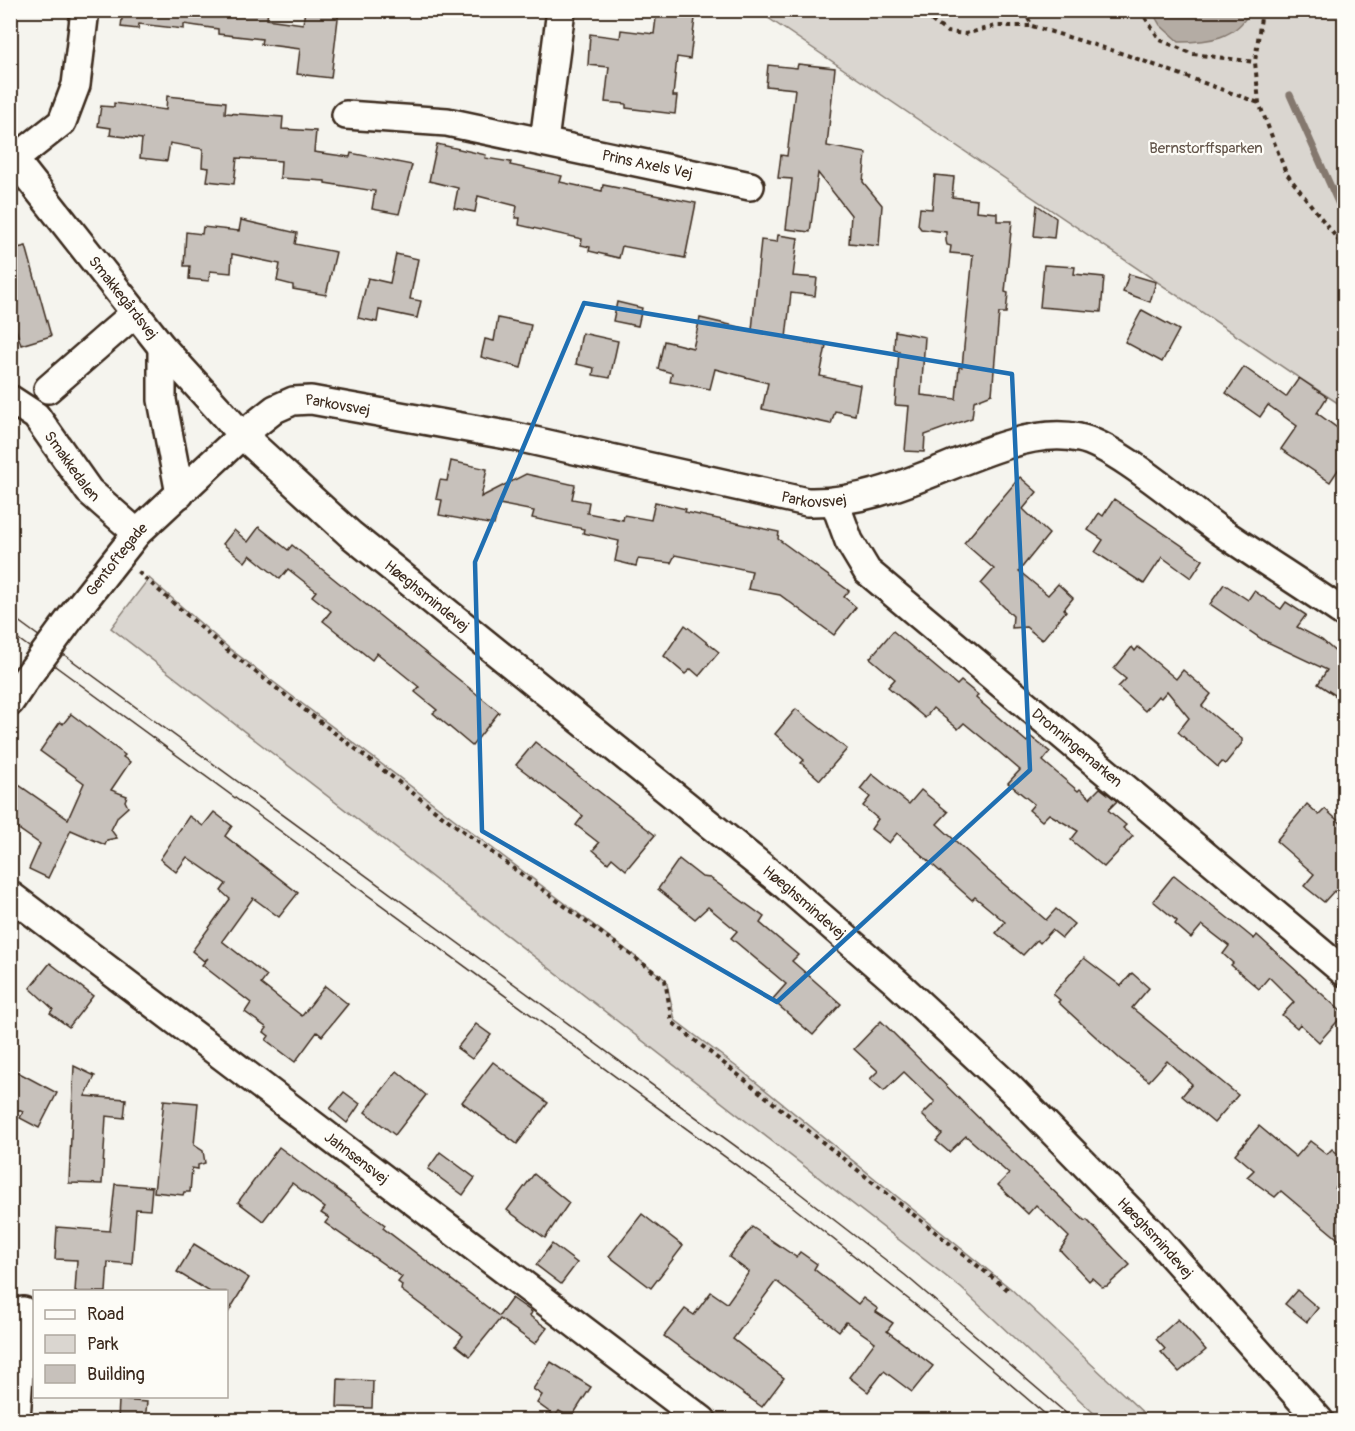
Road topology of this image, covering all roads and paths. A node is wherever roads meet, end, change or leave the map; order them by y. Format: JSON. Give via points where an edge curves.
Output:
{"nodes":[{"id":1,"x":85,"y":10,"type":"edge"},
{"id":2,"x":561,"y":10,"type":"edge"},
{"id":3,"x":917,"y":10,"type":"edge"},
{"id":4,"x":1024,"y":10,"type":"edge"},
{"id":5,"x":1140,"y":10,"type":"edge"},
{"id":6,"x":1262,"y":10,"type":"edge"},
{"id":7,"x":1032,"y":26,"type":"junction"},
{"id":8,"x":1255,"y":62,"type":"junction"},
{"id":9,"x":1259,"y":103,"type":"junction"},
{"id":10,"x":346,"y":115,"type":"dead end"},
{"id":11,"x":544,"y":141,"type":"junction"},
{"id":12,"x":13,"y":157,"type":"edge"},
{"id":13,"x":750,"y":186,"type":"dead end"},
{"id":14,"x":1344,"y":284,"type":"edge"},
{"id":15,"x":135,"y":313,"type":"junction"},
{"id":16,"x":162,"y":347,"type":"junction"},
{"id":17,"x":48,"y":389,"type":"dead end"},
{"id":18,"x":10,"y":399,"type":"edge"},
{"id":19,"x":242,"y":435,"type":"junction"},
{"id":20,"x":180,"y":494,"type":"junction"},
{"id":21,"x":835,"y":503,"type":"junction"},
{"id":22,"x":137,"y":533,"type":"junction"},
{"id":23,"x":120,"y":555,"type":"junction"},
{"id":24,"x":1344,"y":613,"type":"edge"},
{"id":25,"x":16,"y":693,"type":"edge"},
{"id":26,"x":10,"y":895,"type":"edge"},
{"id":27,"x":1344,"y":972,"type":"edge"},
{"id":28,"x":1008,"y":1290,"type":"dead end"},
{"id":29,"x":23,"y":1311,"type":"edge"},
{"id":30,"x":16,"y":1420,"type":"edge"},
{"id":31,"x":702,"y":1420,"type":"edge"},
{"id":32,"x":1319,"y":1420,"type":"edge"}],
"edges":[{"from":1,"to":12,"type":"street","via":[[76,85],[62,122]]},
{"from":2,"to":11,"type":"street"},
{"from":3,"to":7,"type":"path","via":[[947,32],[965,34],[995,26]]},
{"from":4,"to":7,"type":"path"},
{"from":5,"to":8,"type":"path","via":[[1160,40],[1192,54]]},
{"from":6,"to":8,"type":"path"},
{"from":7,"to":9,"type":"path","via":[[1124,54]]},
{"from":8,"to":9,"type":"path"},
{"from":9,"to":14,"type":"path","via":[[1286,174],[1339,241]]},
{"from":10,"to":11,"type":"street","name":"Prins Axels Vej","via":[[447,122]]},
{"from":11,"to":13,"type":"street","name":"Prins Axels Vej"},
{"from":12,"to":15,"type":"street","name":"Smakkegårdsvej"},
{"from":15,"to":16,"type":"street","name":"Smakkegårdsvej"},
{"from":15,"to":17,"type":"street"},
{"from":16,"to":19,"type":"street","name":"Smakkegårdsvej"},
{"from":16,"to":20,"type":"street","via":[[162,400]]},
{"from":18,"to":22,"type":"street","name":"Smakkedalen","via":[[36,416],[89,491]]},
{"from":19,"to":20,"type":"street","name":"Gentoftegade"},
{"from":19,"to":21,"type":"street","name":"Parkovsvej","via":[[275,409],[293,401],[311,400],[512,436],[807,502]]},
{"from":19,"to":32,"type":"street","name":"Høeghsmindevej","via":[[350,534],[786,886],[896,982],[1010,1088],[1151,1232]]},
{"from":20,"to":22,"type":"street","name":"Gentoftegade"},
{"from":21,"to":24,"type":"street","name":"Parkovsvej","via":[[877,494],[1007,444],[1049,437],[1078,438],[1118,457]]},
{"from":21,"to":27,"type":"street","name":"Dronningemarken","via":[[849,542],[867,572]]},
{"from":22,"to":23,"type":"street","name":"Gentoftegade"},
{"from":23,"to":25,"type":"street","name":"Gentoftegade","bridge":true},
{"from":23,"to":28,"type":"path","via":[[228,651],[665,980],[672,1022]]},
{"from":26,"to":31,"type":"street","name":"Jahnsensvej"},
{"from":29,"to":30,"type":"street"}]}
